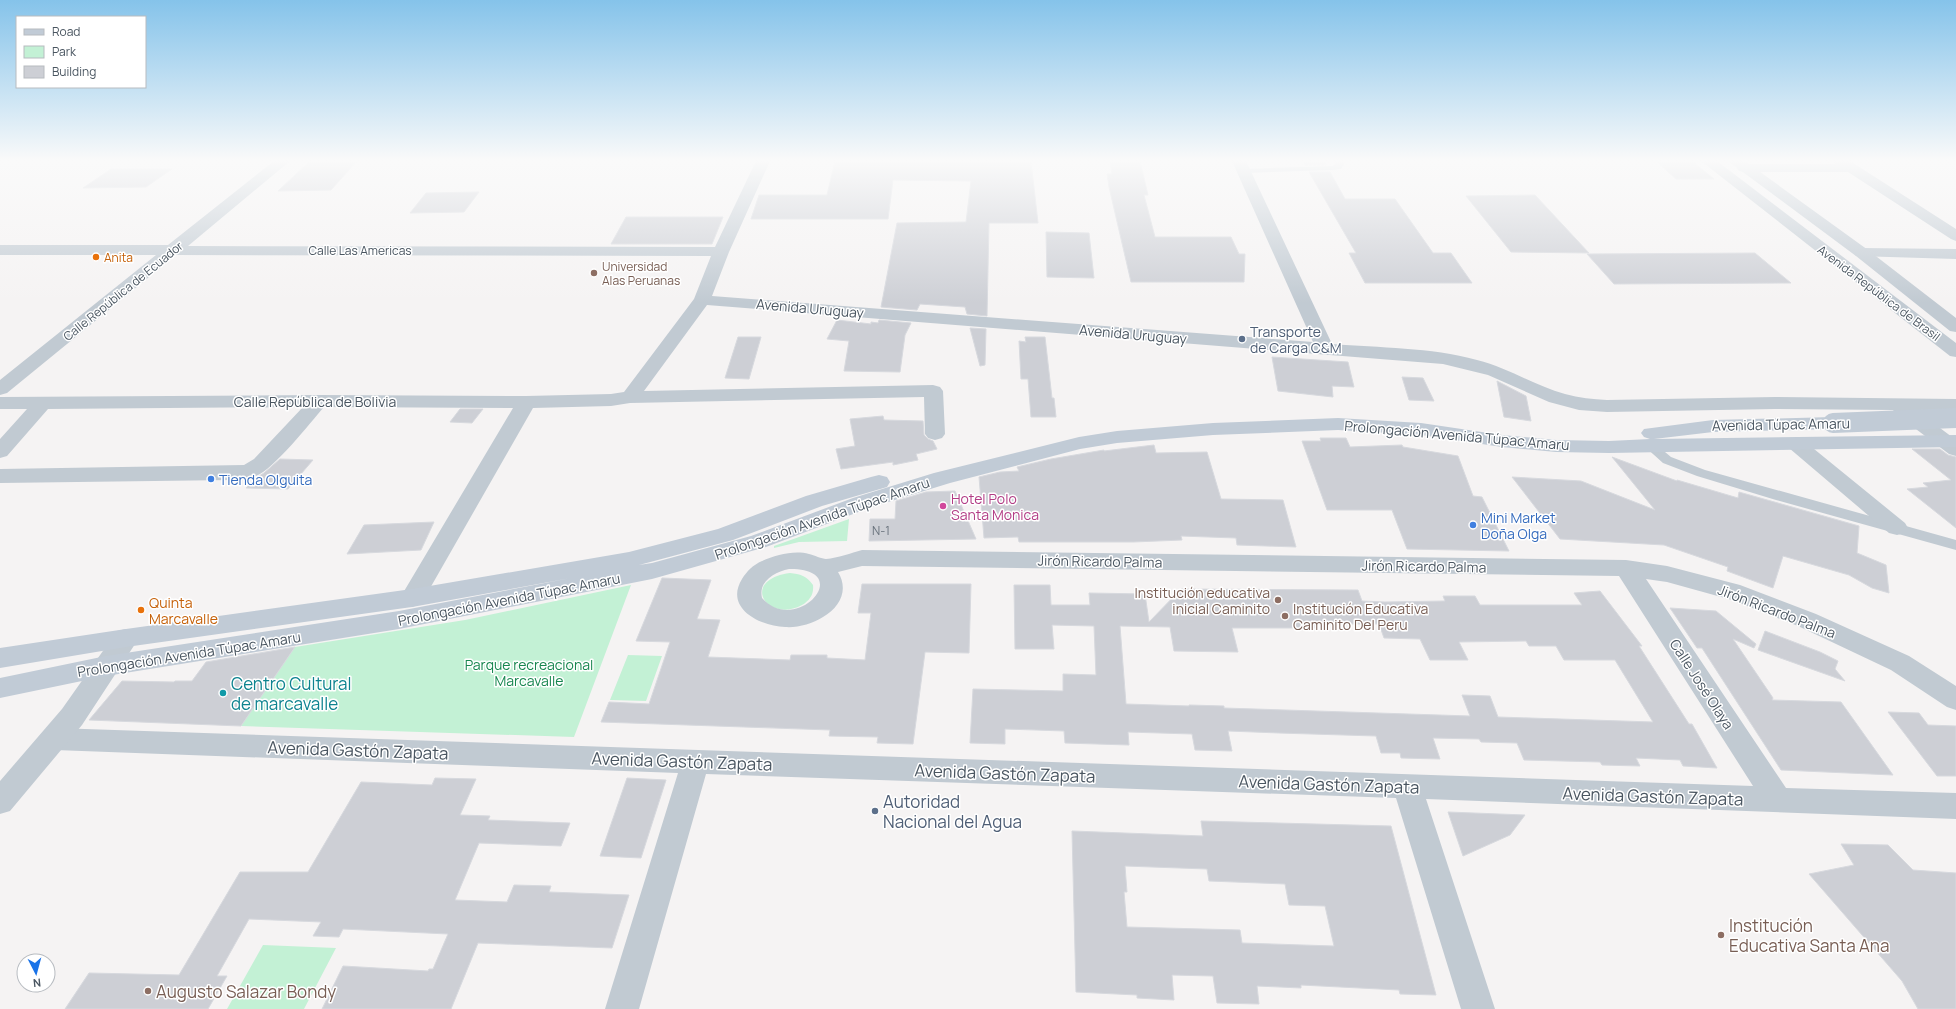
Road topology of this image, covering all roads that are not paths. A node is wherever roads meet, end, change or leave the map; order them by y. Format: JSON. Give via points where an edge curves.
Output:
{"nodes":[{"id":1,"x":225,"y":208,"type":"edge"},
{"id":2,"x":741,"y":208,"type":"edge"},
{"id":3,"x":1261,"y":208,"type":"edge"},
{"id":4,"x":1769,"y":208,"type":"edge"},
{"id":5,"x":1800,"y":208,"type":"edge"},
{"id":6,"x":1912,"y":208,"type":"edge"},
{"id":7,"x":1931,"y":220,"type":"junction"},
{"id":8,"x":1956,"y":220,"type":"edge"},
{"id":9,"x":1956,"y":236,"type":"edge"},
{"id":10,"x":0,"y":250,"type":"edge"},
{"id":11,"x":174,"y":250,"type":"junction"},
{"id":12,"x":721,"y":252,"type":"junction"},
{"id":13,"x":1862,"y":253,"type":"junction"},
{"id":14,"x":1956,"y":254,"type":"edge"},
{"id":15,"x":1845,"y":267,"type":"junction"},
{"id":16,"x":1880,"y":267,"type":"junction"},
{"id":17,"x":702,"y":300,"type":"junction"},
{"id":18,"x":1956,"y":327,"type":"edge"},
{"id":19,"x":1325,"y":350,"type":"junction"},
{"id":20,"x":1956,"y":352,"type":"edge"},
{"id":21,"x":0,"y":389,"type":"edge"},
{"id":22,"x":630,"y":397,"type":"junction"},
{"id":23,"x":319,"y":401,"type":"junction"},
{"id":24,"x":526,"y":402,"type":"junction"},
{"id":25,"x":42,"y":403,"type":"junction"},
{"id":26,"x":0,"y":404,"type":"edge"},
{"id":27,"x":1896,"y":404,"type":"junction"},
{"id":28,"x":1956,"y":405,"type":"edge"},
{"id":29,"x":1956,"y":418,"type":"edge"},
{"id":30,"x":1839,"y":427,"type":"junction"},
{"id":31,"x":935,"y":434,"type":"dead end"},
{"id":32,"x":1608,"y":437,"type":"joint"},
{"id":33,"x":1953,"y":440,"type":"edge"},
{"id":34,"x":1796,"y":444,"type":"junction"},
{"id":35,"x":1649,"y":445,"type":"junction"},
{"id":36,"x":0,"y":452,"type":"edge"},
{"id":37,"x":0,"y":476,"type":"edge"},
{"id":38,"x":1897,"y":528,"type":"junction"},
{"id":39,"x":1956,"y":545,"type":"edge"},
{"id":40,"x":822,"y":568,"type":"dead end"},
{"id":41,"x":1626,"y":568,"type":"junction"},
{"id":42,"x":412,"y":598,"type":"junction"},
{"id":43,"x":126,"y":638,"type":"junction"},
{"id":44,"x":0,"y":658,"type":"edge"},
{"id":45,"x":106,"y":666,"type":"junction"},
{"id":46,"x":0,"y":688,"type":"edge"},
{"id":47,"x":1956,"y":700,"type":"edge"},
{"id":48,"x":55,"y":739,"type":"junction"},
{"id":49,"x":695,"y":762,"type":"junction"},
{"id":50,"x":1407,"y":787,"type":"junction"},
{"id":51,"x":1778,"y":800,"type":"junction"},
{"id":52,"x":0,"y":802,"type":"edge"},
{"id":53,"x":1956,"y":806,"type":"edge"},
{"id":54,"x":622,"y":1009,"type":"edge"},
{"id":55,"x":1478,"y":1009,"type":"edge"}],
"edges":[{"from":1,"to":11,"type":"street","name":"Calle República de Ecuador"},
{"from":2,"to":12,"type":"street"},
{"from":3,"to":19,"type":"street"},
{"from":4,"to":15,"type":"street","name":"Avenida República de Brasil"},
{"from":5,"to":13,"type":"street","name":"Avenida República de Brasil"},
{"from":6,"to":7,"type":"street"},
{"from":7,"to":8,"type":"street"},
{"from":7,"to":9,"type":"street"},
{"from":10,"to":11,"type":"street","name":"Calle Las Americas"},
{"from":11,"to":12,"type":"street","name":"Calle Las Americas"},
{"from":11,"to":21,"type":"street","name":"Calle República de Ecuador"},
{"from":12,"to":17,"type":"street"},
{"from":13,"to":14,"type":"street"},
{"from":13,"to":16,"type":"street","name":"Avenida República de Brasil"},
{"from":15,"to":16,"type":"street"},
{"from":15,"to":20,"type":"street","name":"Avenida República de Brasil"},
{"from":16,"to":18,"type":"street","name":"Avenida República de Brasil"},
{"from":17,"to":19,"type":"street","name":"Avenida Uruguay"},
{"from":17,"to":22,"type":"street"},
{"from":19,"to":27,"type":"street","name":"Avenida Uruguay","via":[[1443,358],[1495,371],[1556,398],[1579,404]]},
{"from":22,"to":24,"type":"street","name":"Calle República de Bolivia","via":[[610,400]]},
{"from":22,"to":31,"type":"street","name":"Calle República de Bolivia","via":[[932,391]]},
{"from":23,"to":24,"type":"street","name":"Calle República de Bolivia"},
{"from":23,"to":25,"type":"street","name":"Calle República de Bolivia"},
{"from":23,"to":37,"type":"street","via":[[261,464],[249,471]]},
{"from":24,"to":42,"type":"street"},
{"from":25,"to":26,"type":"street","name":"Calle República de Bolivia"},
{"from":25,"to":36,"type":"street"},
{"from":27,"to":28,"type":"street","name":"Avenida Uruguay"},
{"from":27,"to":33,"type":"street"},
{"from":29,"to":30,"type":"main road","name":"Avenida Túpac Amaru","bridge":true},
{"from":30,"to":32,"type":"main road","name":"Avenida Túpac Amaru","via":[[1713,426]]},
{"from":30,"to":33,"type":"main road"},
{"from":30,"to":35,"type":"main road","name":"Avenida Túpac Amaru","via":[[1714,435]]},
{"from":32,"to":42,"type":"main road","name":"Prolongación Avenida Túpac Amaru","via":[[1496,429],[1393,416],[1212,416],[1122,425],[1057,438],[881,481],[814,501],[725,535],[629,560]]},
{"from":33,"to":34,"type":"main road"},
{"from":34,"to":35,"type":"main road"},
{"from":34,"to":38,"type":"street"},
{"from":35,"to":38,"type":"lane","via":[[1667,460],[1701,473]]},
{"from":35,"to":45,"type":"main road","name":"Prolongación Avenida Túpac Amaru","via":[[1556,446],[1421,429],[1338,424],[1213,429],[1117,437],[1079,443],[942,478],[860,503],[758,542],[652,572],[399,620]]},
{"from":38,"to":39,"type":"lane"},
{"from":40,"to":41,"type":"street","name":"Jirón Ricardo Palma","via":[[862,558]]},
{"from":41,"to":47,"type":"street","name":"Jirón Ricardo Palma","via":[[1667,574],[1740,594],[1807,620],[1900,663]]},
{"from":41,"to":51,"type":"street","name":"Calle José Olaya"},
{"from":42,"to":43,"type":"main road","name":"Prolongación Avenida Túpac Amaru"},
{"from":43,"to":44,"type":"main road","name":"Prolongación Avenida Túpac Amaru"},
{"from":43,"to":45,"type":"street"},
{"from":45,"to":46,"type":"main road","name":"Prolongación Avenida Túpac Amaru"},
{"from":45,"to":48,"type":"street"},
{"from":48,"to":49,"type":"street","name":"Avenida Gastón Zapata"},
{"from":48,"to":52,"type":"street"},
{"from":49,"to":50,"type":"street","name":"Avenida Gastón Zapata"},
{"from":49,"to":54,"type":"street"},
{"from":50,"to":51,"type":"street","name":"Avenida Gastón Zapata"},
{"from":50,"to":55,"type":"street"},
{"from":51,"to":53,"type":"street","name":"Avenida Gastón Zapata"}]}
